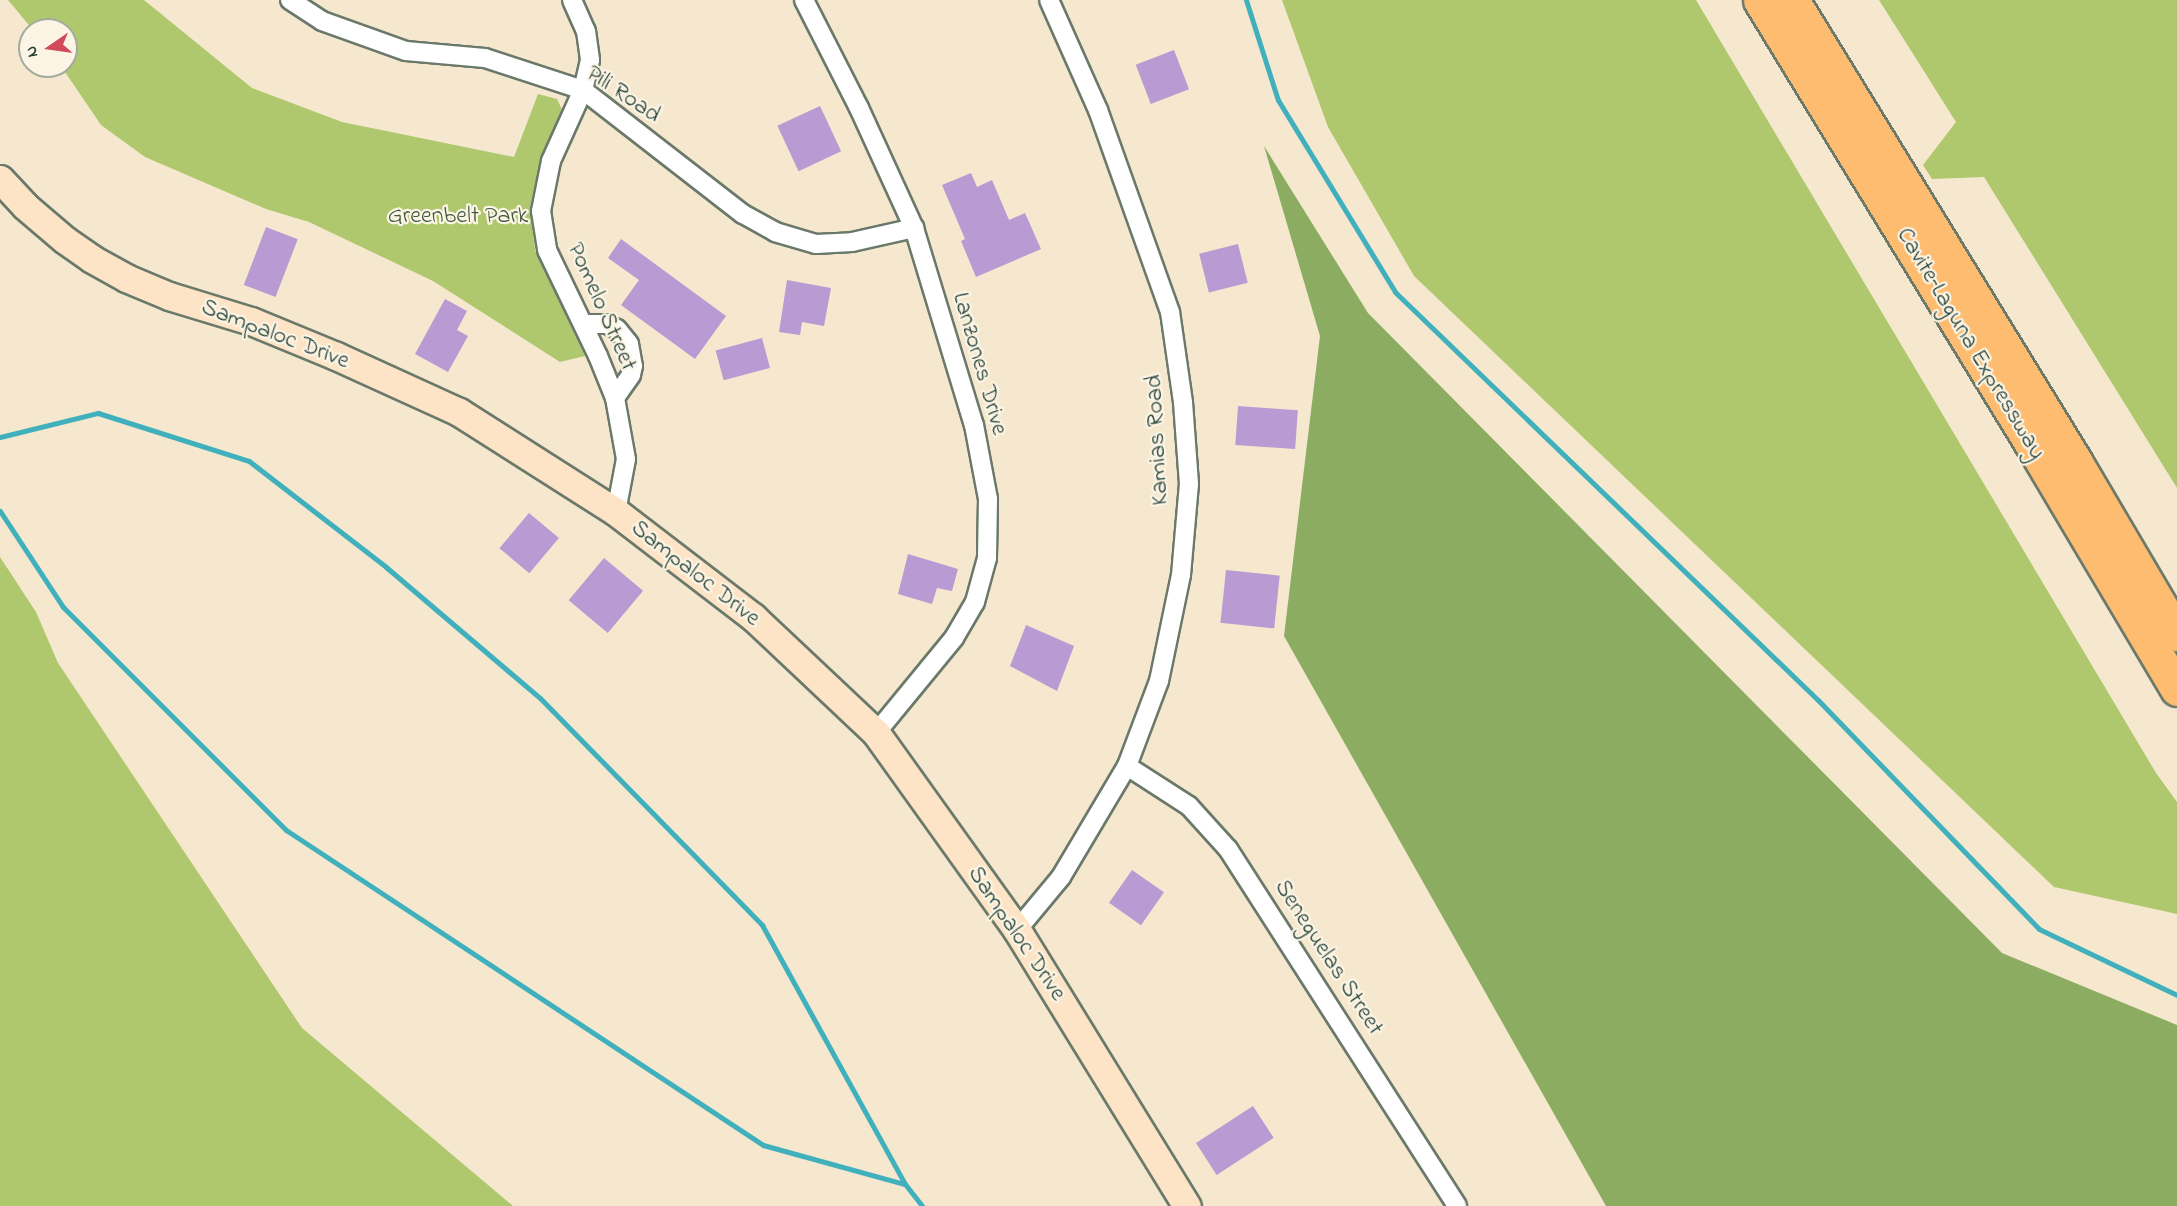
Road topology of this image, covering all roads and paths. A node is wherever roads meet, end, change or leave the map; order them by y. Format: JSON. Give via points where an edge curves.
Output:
{"nodes":[{"id":1,"x":290,"y":0,"type":"edge"},
{"id":2,"x":572,"y":0,"type":"edge"},
{"id":3,"x":804,"y":0,"type":"edge"},
{"id":4,"x":1049,"y":0,"type":"edge"},
{"id":5,"x":1760,"y":0,"type":"edge"},
{"id":6,"x":1792,"y":0,"type":"edge"},
{"id":7,"x":584,"y":90,"type":"junction"},
{"id":8,"x":0,"y":178,"type":"edge"},
{"id":9,"x":914,"y":228,"type":"junction"},
{"id":10,"x":583,"y":324,"type":"junction"},
{"id":11,"x":615,"y":398,"type":"junction"},
{"id":12,"x":616,"y":512,"type":"junction"},
{"id":13,"x":2177,"y":634,"type":"edge"},
{"id":14,"x":2177,"y":689,"type":"edge"},
{"id":15,"x":876,"y":733,"type":"junction"},
{"id":16,"x":1127,"y":766,"type":"junction"},
{"id":17,"x":1017,"y":930,"type":"junction"},
{"id":18,"x":1187,"y":1206,"type":"edge"},
{"id":19,"x":1457,"y":1206,"type":"edge"}],
"edges":[{"from":1,"to":7,"type":"street","name":"Pili Road","via":[[322,21],[406,51],[485,58]]},
{"from":2,"to":7,"type":"street","name":"Pomelo Street","via":[[586,31],[590,60]]},
{"from":3,"to":9,"type":"street","name":"Lanzones Drive"},
{"from":4,"to":16,"type":"street","name":"Kamias Road","via":[[1098,110],[1170,312],[1183,402],[1189,484],[1180,575],[1159,681]]},
{"from":5,"to":14,"type":"highway","name":"Cavite–Laguna Expressway"},
{"from":6,"to":13,"type":"highway","name":"Cavite–Laguna Expressway"},
{"from":7,"to":9,"type":"street","name":"Pili Road","via":[[743,214],[774,232],[816,244],[852,242]]},
{"from":7,"to":10,"type":"street","name":"Pomelo Street","via":[[551,161],[541,211],[547,250]]},
{"from":8,"to":12,"type":"street","name":"Sampaloc Drive","via":[[25,206],[65,240],[126,278],[262,325],[459,412]]},
{"from":9,"to":15,"type":"street","name":"Lanzones Drive","via":[[975,425],[988,499],[987,558],[975,602],[954,638]]},
{"from":10,"to":11,"type":"street","name":"Pomelo Street"},
{"from":10,"to":11,"type":"street","via":[[607,324],[617,329],[629,344],[631,375]]},
{"from":11,"to":12,"type":"street","name":"Pomelo Street","via":[[626,459]]},
{"from":12,"to":15,"type":"street","name":"Sampaloc Drive","via":[[753,618]]},
{"from":15,"to":17,"type":"street","name":"Sampaloc Drive"},
{"from":16,"to":17,"type":"street","name":"Kamias Road","via":[[1061,876]]},
{"from":16,"to":19,"type":"street","name":"Seneguelas Street","via":[[1189,806],[1228,849]]},
{"from":17,"to":18,"type":"street","name":"Sampaloc Drive"}]}
